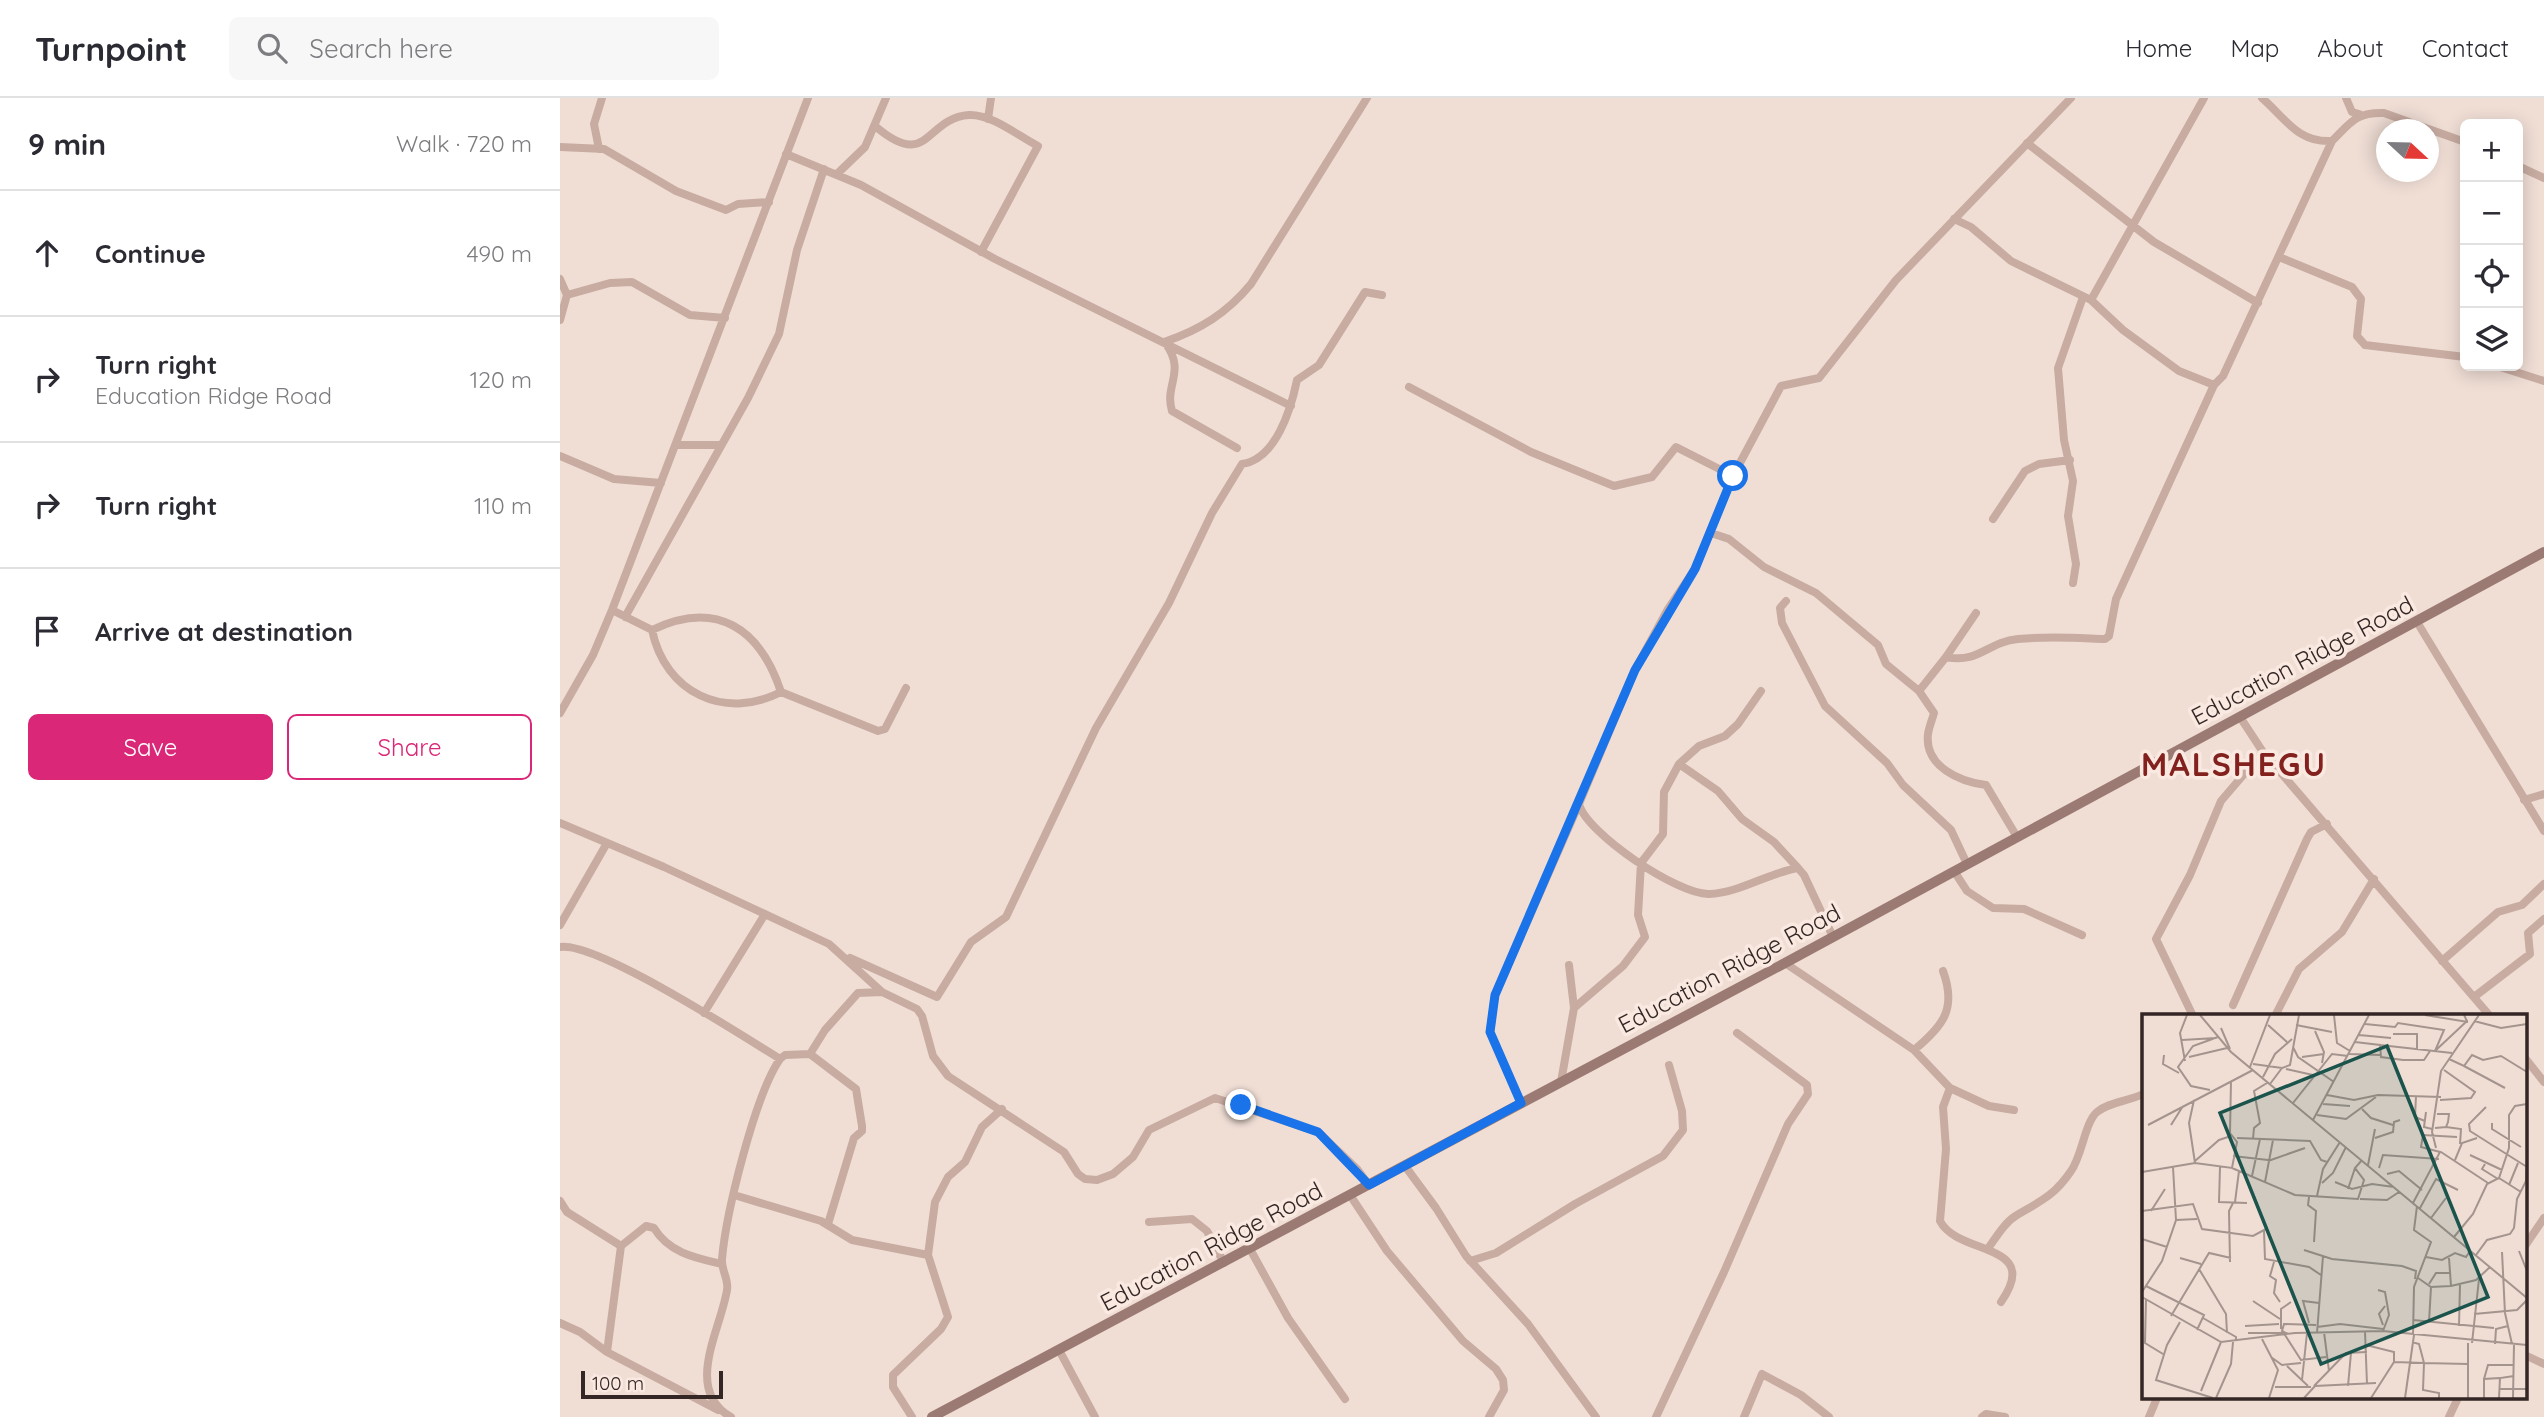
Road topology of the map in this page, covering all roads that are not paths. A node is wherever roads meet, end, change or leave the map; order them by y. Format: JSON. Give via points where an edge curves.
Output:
{"nodes":[{"id":1,"x":602,"y":98,"type":"edge"},
{"id":2,"x":808,"y":98,"type":"edge"},
{"id":3,"x":886,"y":98,"type":"edge"},
{"id":4,"x":991,"y":98,"type":"edge"},
{"id":5,"x":1367,"y":98,"type":"edge"},
{"id":6,"x":2071,"y":98,"type":"edge"},
{"id":7,"x":2204,"y":98,"type":"edge"},
{"id":8,"x":2262,"y":98,"type":"edge"},
{"id":9,"x":2347,"y":98,"type":"edge"},
{"id":10,"x":2358,"y":114,"type":"junction"},
{"id":11,"x":988,"y":119,"type":"junction"},
{"id":12,"x":875,"y":127,"type":"junction"},
{"id":13,"x":2460,"y":140,"type":"edge"},
{"id":14,"x":2332,"y":141,"type":"junction"},
{"id":15,"x":2027,"y":143,"type":"junction"},
{"id":16,"x":560,"y":147,"type":"edge"},
{"id":17,"x":598,"y":149,"type":"junction"},
{"id":18,"x":786,"y":154,"type":"junction"},
{"id":19,"x":2523,"y":168,"type":"edge"},
{"id":20,"x":824,"y":169,"type":"junction"},
{"id":21,"x":837,"y":174,"type":"junction"},
{"id":22,"x":2544,"y":178,"type":"edge"},
{"id":23,"x":769,"y":202,"type":"junction"},
{"id":24,"x":1954,"y":219,"type":"junction"},
{"id":25,"x":2135,"y":227,"type":"junction"},
{"id":26,"x":981,"y":252,"type":"junction"},
{"id":27,"x":2279,"y":257,"type":"junction"},
{"id":28,"x":560,"y":279,"type":"edge"},
{"id":29,"x":567,"y":295,"type":"junction"},
{"id":30,"x":1382,"y":295,"type":"dead end"},
{"id":31,"x":2087,"y":299,"type":"junction"},
{"id":32,"x":2258,"y":303,"type":"junction"},
{"id":33,"x":725,"y":318,"type":"junction"},
{"id":34,"x":560,"y":320,"type":"edge"},
{"id":35,"x":1164,"y":342,"type":"junction"},
{"id":36,"x":2460,"y":355,"type":"edge"},
{"id":37,"x":2513,"y":371,"type":"edge"},
{"id":38,"x":2544,"y":381,"type":"edge"},
{"id":39,"x":2214,"y":386,"type":"junction"},
{"id":40,"x":1409,"y":387,"type":"dead end"},
{"id":41,"x":1291,"y":406,"type":"junction"},
{"id":42,"x":676,"y":445,"type":"junction"},
{"id":43,"x":721,"y":445,"type":"junction"},
{"id":44,"x":1237,"y":448,"type":"dead end"},
{"id":45,"x":563,"y":457,"type":"edge"},
{"id":46,"x":2070,"y":460,"type":"junction"},
{"id":47,"x":561,"y":468,"type":"edge"},
{"id":48,"x":1733,"y":476,"type":"junction"},
{"id":49,"x":661,"y":483,"type":"junction"},
{"id":50,"x":1993,"y":519,"type":"dead end"},
{"id":51,"x":1711,"y":533,"type":"junction"},
{"id":52,"x":2544,"y":552,"type":"edge"},
{"id":53,"x":2073,"y":583,"type":"dead end"},
{"id":54,"x":1786,"y":601,"type":"dead end"},
{"id":55,"x":612,"y":610,"type":"junction"},
{"id":56,"x":1976,"y":613,"type":"dead end"},
{"id":57,"x":625,"y":617,"type":"junction"},
{"id":58,"x":2417,"y":622,"type":"junction"},
{"id":59,"x":652,"y":630,"type":"junction"},
{"id":60,"x":1946,"y":657,"type":"junction"},
{"id":61,"x":906,"y":688,"type":"dead end"},
{"id":62,"x":1761,"y":691,"type":"dead end"},
{"id":63,"x":1919,"y":691,"type":"junction"},
{"id":64,"x":781,"y":692,"type":"junction"},
{"id":65,"x":561,"y":709,"type":"edge"},
{"id":66,"x":2241,"y":717,"type":"junction"},
{"id":67,"x":2263,"y":752,"type":"junction"},
{"id":68,"x":1679,"y":764,"type":"junction"},
{"id":69,"x":2544,"y":794,"type":"edge"},
{"id":70,"x":2524,"y":800,"type":"junction"},
{"id":71,"x":1579,"y":804,"type":"junction"},
{"id":72,"x":560,"y":823,"type":"edge"},
{"id":73,"x":2327,"y":824,"type":"junction"},
{"id":74,"x":2544,"y":831,"type":"edge"},
{"id":75,"x":2017,"y":837,"type":"junction"},
{"id":76,"x":607,"y":843,"type":"junction"},
{"id":77,"x":1641,"y":863,"type":"junction"},
{"id":78,"x":1967,"y":864,"type":"junction"},
{"id":79,"x":1798,"y":868,"type":"junction"},
{"id":80,"x":1954,"y":871,"type":"junction"},
{"id":81,"x":2374,"y":879,"type":"junction"},
{"id":82,"x":2544,"y":884,"type":"edge"},
{"id":83,"x":765,"y":914,"type":"junction"},
{"id":84,"x":2544,"y":919,"type":"edge"},
{"id":85,"x":560,"y":925,"type":"edge"},
{"id":86,"x":2082,"y":935,"type":"dead end"},
{"id":87,"x":1832,"y":937,"type":"junction"},
{"id":88,"x":560,"y":947,"type":"edge"},
{"id":89,"x":844,"y":955,"type":"junction"},
{"id":90,"x":2442,"y":961,"type":"junction"},
{"id":91,"x":1785,"y":962,"type":"junction"},
{"id":92,"x":1569,"y":965,"type":"dead end"},
{"id":93,"x":1943,"y":971,"type":"dead end"},
{"id":94,"x":882,"y":992,"type":"junction"},
{"id":95,"x":2474,"y":997,"type":"junction"},
{"id":96,"x":2233,"y":1005,"type":"dead end"},
{"id":97,"x":1574,"y":1008,"type":"junction"},
{"id":98,"x":704,"y":1013,"type":"junction"},
{"id":99,"x":2192,"y":1014,"type":"edge"},
{"id":100,"x":2276,"y":1014,"type":"edge"},
{"id":101,"x":2488,"y":1014,"type":"edge"},
{"id":102,"x":1737,"y":1033,"type":"dead end"},
{"id":103,"x":1914,"y":1050,"type":"junction"},
{"id":104,"x":810,"y":1054,"type":"junction"},
{"id":105,"x":780,"y":1059,"type":"junction"},
{"id":106,"x":2526,"y":1059,"type":"edge"},
{"id":107,"x":1669,"y":1065,"type":"dead end"},
{"id":108,"x":2540,"y":1071,"type":"edge"},
{"id":109,"x":1561,"y":1082,"type":"junction"},
{"id":110,"x":2544,"y":1082,"type":"edge"},
{"id":111,"x":1950,"y":1088,"type":"junction"},
{"id":112,"x":2142,"y":1094,"type":"edge"},
{"id":113,"x":1521,"y":1103,"type":"junction"},
{"id":114,"x":1002,"y":1109,"type":"junction"},
{"id":115,"x":2014,"y":1110,"type":"dead end"},
{"id":116,"x":1405,"y":1166,"type":"junction"},
{"id":117,"x":1369,"y":1185,"type":"junction"},
{"id":118,"x":734,"y":1195,"type":"junction"},
{"id":119,"x":1350,"y":1195,"type":"junction"},
{"id":120,"x":560,"y":1202,"type":"edge"},
{"id":121,"x":2544,"y":1218,"type":"edge"},
{"id":122,"x":1149,"y":1222,"type":"dead end"},
{"id":123,"x":828,"y":1224,"type":"junction"},
{"id":124,"x":2526,"y":1245,"type":"edge"},
{"id":125,"x":621,"y":1246,"type":"junction"},
{"id":126,"x":1989,"y":1247,"type":"junction"},
{"id":127,"x":1250,"y":1249,"type":"junction"},
{"id":128,"x":928,"y":1255,"type":"junction"},
{"id":129,"x":1470,"y":1261,"type":"junction"},
{"id":130,"x":1224,"y":1263,"type":"junction"},
{"id":131,"x":722,"y":1264,"type":"junction"},
{"id":132,"x":2001,"y":1302,"type":"dead end"},
{"id":133,"x":560,"y":1323,"type":"edge"},
{"id":134,"x":1059,"y":1350,"type":"junction"},
{"id":135,"x":607,"y":1352,"type":"junction"},
{"id":136,"x":2526,"y":1355,"type":"edge"},
{"id":137,"x":2544,"y":1364,"type":"edge"},
{"id":138,"x":1345,"y":1399,"type":"dead end"},
{"id":139,"x":2156,"y":1400,"type":"edge"},
{"id":140,"x":2457,"y":1400,"type":"edge"},
{"id":141,"x":718,"y":1410,"type":"junction"},
{"id":142,"x":731,"y":1417,"type":"edge"},
{"id":143,"x":912,"y":1417,"type":"edge"},
{"id":144,"x":932,"y":1417,"type":"edge"},
{"id":145,"x":1095,"y":1417,"type":"edge"},
{"id":146,"x":1489,"y":1417,"type":"edge"},
{"id":147,"x":1596,"y":1417,"type":"edge"},
{"id":148,"x":1656,"y":1417,"type":"edge"},
{"id":149,"x":1744,"y":1417,"type":"edge"},
{"id":150,"x":1829,"y":1417,"type":"edge"},
{"id":151,"x":1982,"y":1417,"type":"edge"},
{"id":152,"x":2005,"y":1417,"type":"edge"},
{"id":153,"x":2149,"y":1417,"type":"edge"},
{"id":154,"x":2449,"y":1417,"type":"edge"}],
"edges":[{"from":1,"to":17,"type":"street","via":[[594,124]]},
{"from":2,"to":18,"type":"street"},
{"from":3,"to":12,"type":"street"},
{"from":4,"to":11,"type":"street"},
{"from":5,"to":35,"type":"street","via":[[1232,307],[1189,334]]},
{"from":6,"to":15,"type":"street"},
{"from":7,"to":25,"type":"street"},
{"from":8,"to":14,"type":"street","via":[[2304,137]]},
{"from":9,"to":10,"type":"street"},
{"from":10,"to":13,"type":"street","via":[[2385,113]]},
{"from":10,"to":14,"type":"street"},
{"from":11,"to":12,"type":"street","via":[[969,115],[908,146]]},
{"from":11,"to":26,"type":"street","via":[[1038,146]]},
{"from":12,"to":21,"type":"street","via":[[865,147]]},
{"from":14,"to":27,"type":"street"},
{"from":15,"to":24,"type":"street"},
{"from":15,"to":25,"type":"street"},
{"from":16,"to":17,"type":"street"},
{"from":17,"to":23,"type":"street","via":[[676,191],[726,210],[738,204]]},
{"from":18,"to":20,"type":"street"},
{"from":18,"to":23,"type":"street"},
{"from":19,"to":22,"type":"street"},
{"from":20,"to":21,"type":"street"},
{"from":20,"to":43,"type":"street","via":[[797,250],[782,327]]},
{"from":21,"to":26,"type":"street"},
{"from":23,"to":33,"type":"street"},
{"from":24,"to":31,"type":"street","via":[[2011,261]]},
{"from":24,"to":48,"type":"street","via":[[1896,280],[1819,378],[1781,386]]},
{"from":25,"to":31,"type":"street"},
{"from":25,"to":32,"type":"street"},
{"from":26,"to":35,"type":"street"},
{"from":27,"to":32,"type":"street"},
{"from":27,"to":36,"type":"street","via":[[2352,287],[2361,299],[2357,336],[2365,345]]},
{"from":28,"to":29,"type":"street"},
{"from":29,"to":33,"type":"street","via":[[632,282],[690,315]]},
{"from":29,"to":34,"type":"street"},
{"from":30,"to":41,"type":"street","via":[[1365,292],[1320,365],[1297,380]]},
{"from":31,"to":39,"type":"street","via":[[2154,354]]},
{"from":31,"to":46,"type":"street","via":[[2058,368]]},
{"from":32,"to":39,"type":"street"},
{"from":33,"to":42,"type":"street"},
{"from":35,"to":41,"type":"street"},
{"from":35,"to":44,"type":"street","via":[[1176,362],[1171,411]]},
{"from":37,"to":38,"type":"street"},
{"from":39,"to":60,"type":"street","via":[[2116,599],[2109,636],[2017,639],[1964,661]]},
{"from":40,"to":48,"type":"street","via":[[1531,452],[1614,486],[1653,477],[1676,447]]},
{"from":41,"to":89,"type":"street","via":[[1265,454],[1242,464],[1212,513],[1169,603],[1096,728],[1006,917],[971,942],[937,997]]},
{"from":42,"to":43,"type":"street"},
{"from":42,"to":49,"type":"street"},
{"from":43,"to":57,"type":"street"},
{"from":45,"to":47,"type":"street"},
{"from":45,"to":49,"type":"street","via":[[614,479]]},
{"from":46,"to":50,"type":"street","via":[[2025,471]]},
{"from":46,"to":53,"type":"street","via":[[2073,481],[2068,531],[2074,546]]},
{"from":48,"to":51,"type":"street"},
{"from":49,"to":55,"type":"street"},
{"from":51,"to":63,"type":"street","via":[[1729,539],[1764,567],[1816,593],[1878,645],[1886,663]]},
{"from":51,"to":71,"type":"street","via":[[1635,670]]},
{"from":52,"to":58,"type":"main road","name":"Education Ridge Road"},
{"from":54,"to":78,"type":"street","via":[[1780,608],[1782,623],[1825,706],[1951,830]]},
{"from":55,"to":57,"type":"street"},
{"from":55,"to":65,"type":"street","via":[[593,655]]},
{"from":56,"to":60,"type":"street"},
{"from":57,"to":59,"type":"street"},
{"from":58,"to":66,"type":"main road","name":"Education Ridge Road"},
{"from":58,"to":70,"type":"street"},
{"from":59,"to":64,"type":"street","via":[[668,671],[687,688],[747,705]]},
{"from":59,"to":64,"type":"street","via":[[693,616],[740,629],[761,647]]},
{"from":60,"to":63,"type":"street"},
{"from":61,"to":64,"type":"street","via":[[885,729],[878,731]]},
{"from":62,"to":68,"type":"street","via":[[1725,736],[1699,746]]},
{"from":63,"to":75,"type":"street","via":[[1934,713],[1928,744],[1938,761],[1951,776],[1986,785]]},
{"from":66,"to":67,"type":"street"},
{"from":66,"to":75,"type":"main road","name":"Education Ridge Road"},
{"from":67,"to":73,"type":"street"},
{"from":67,"to":99,"type":"street","via":[[2221,800],[2190,876],[2156,939]]},
{"from":68,"to":77,"type":"street","via":[[1664,792],[1663,834]]},
{"from":68,"to":79,"type":"street","via":[[1718,791],[1742,819],[1774,842]]},
{"from":69,"to":70,"type":"street"},
{"from":70,"to":74,"type":"street"},
{"from":71,"to":77,"type":"street","via":[[1589,824]]},
{"from":71,"to":113,"type":"street","via":[[1495,995],[1490,1032]]},
{"from":72,"to":76,"type":"street"},
{"from":73,"to":81,"type":"street"},
{"from":73,"to":96,"type":"street","via":[[2307,839]]},
{"from":75,"to":78,"type":"main road","name":"Education Ridge Road"},
{"from":76,"to":83,"type":"street"},
{"from":76,"to":85,"type":"street"},
{"from":77,"to":79,"type":"street","via":[[1692,892],[1707,894]]},
{"from":77,"to":97,"type":"street","via":[[1637,898],[1643,943],[1602,987]]},
{"from":78,"to":80,"type":"main road","name":"Education Ridge Road"},
{"from":79,"to":87,"type":"street"},
{"from":80,"to":86,"type":"street","via":[[1966,891],[1993,908],[2024,909]]},
{"from":80,"to":87,"type":"main road","name":"Education Ridge Road"},
{"from":81,"to":90,"type":"street"},
{"from":81,"to":100,"type":"street","via":[[2342,932],[2299,969]]},
{"from":82,"to":90,"type":"street","via":[[2522,905],[2498,912]]},
{"from":83,"to":89,"type":"street"},
{"from":83,"to":98,"type":"street"},
{"from":84,"to":95,"type":"street","via":[[2528,933],[2530,954]]},
{"from":87,"to":91,"type":"main road","name":"Education Ridge Road"},
{"from":88,"to":98,"type":"street","via":[[575,946]]},
{"from":89,"to":94,"type":"street"},
{"from":90,"to":95,"type":"street"},
{"from":91,"to":103,"type":"street"},
{"from":91,"to":109,"type":"main road","name":"Education Ridge Road"},
{"from":92,"to":97,"type":"street"},
{"from":93,"to":103,"type":"street","via":[[1950,998],[1944,1019]]},
{"from":94,"to":104,"type":"street","via":[[858,993]]},
{"from":94,"to":114,"type":"street","via":[[917,1009],[939,1067]]},
{"from":95,"to":101,"type":"street"},
{"from":97,"to":109,"type":"street"},
{"from":98,"to":105,"type":"street"},
{"from":102,"to":148,"type":"street","via":[[1807,1085],[1808,1094],[1788,1124]]},
{"from":103,"to":111,"type":"street"},
{"from":104,"to":105,"type":"street"},
{"from":104,"to":123,"type":"street","via":[[856,1089],[862,1126],[854,1138]]},
{"from":105,"to":118,"type":"street","via":[[751,1131]]},
{"from":106,"to":108,"type":"street"},
{"from":107,"to":129,"type":"street","via":[[1683,1130],[1663,1156],[1496,1253]]},
{"from":108,"to":110,"type":"street"},
{"from":109,"to":113,"type":"main road","name":"Education Ridge Road"},
{"from":111,"to":115,"type":"street","via":[[1990,1106]]},
{"from":111,"to":126,"type":"street","via":[[1943,1107],[1947,1149],[1940,1221],[1953,1235]]},
{"from":112,"to":126,"type":"street","via":[[2098,1111],[2075,1166],[2062,1183],[2001,1228]]},
{"from":113,"to":116,"type":"main road","name":"Education Ridge Road"},
{"from":114,"to":117,"type":"street","via":[[1064,1152],[1078,1174],[1097,1180],[1126,1164],[1149,1130],[1211,1098],[1222,1099],[1318,1132]]},
{"from":114,"to":128,"type":"street","via":[[982,1127],[962,1166],[940,1190]]},
{"from":116,"to":117,"type":"main road","name":"Education Ridge Road"},
{"from":116,"to":129,"type":"street"},
{"from":117,"to":119,"type":"main road","name":"Education Ridge Road"},
{"from":118,"to":123,"type":"street"},
{"from":118,"to":131,"type":"street"},
{"from":119,"to":127,"type":"main road","name":"Education Ridge Road"},
{"from":119,"to":146,"type":"street","via":[[1387,1251],[1463,1341],[1503,1380],[1504,1390]]},
{"from":120,"to":125,"type":"street","via":[[567,1212]]},
{"from":121,"to":124,"type":"street"},
{"from":122,"to":130,"type":"street","via":[[1180,1218],[1200,1223]]},
{"from":123,"to":128,"type":"street","via":[[852,1240]]},
{"from":125,"to":131,"type":"street","via":[[646,1226],[685,1255]]},
{"from":125,"to":135,"type":"street"},
{"from":126,"to":132,"type":"street","via":[[2013,1272]]},
{"from":127,"to":130,"type":"main road","name":"Education Ridge Road"},
{"from":127,"to":138,"type":"street","via":[[1288,1318]]},
{"from":128,"to":143,"type":"street","via":[[948,1317],[893,1375],[892,1387]]},
{"from":129,"to":147,"type":"street","via":[[1528,1324]]},
{"from":130,"to":134,"type":"main road","name":"Education Ridge Road"},
{"from":131,"to":141,"type":"street","via":[[727,1292],[707,1367]]},
{"from":133,"to":135,"type":"street"},
{"from":134,"to":144,"type":"main road","name":"Education Ridge Road"},
{"from":134,"to":145,"type":"street"},
{"from":135,"to":141,"type":"street"},
{"from":136,"to":137,"type":"street"},
{"from":139,"to":153,"type":"street"},
{"from":140,"to":154,"type":"street"},
{"from":141,"to":142,"type":"street"},
{"from":149,"to":150,"type":"street","via":[[1762,1374]]},
{"from":151,"to":152,"type":"street"}]}
